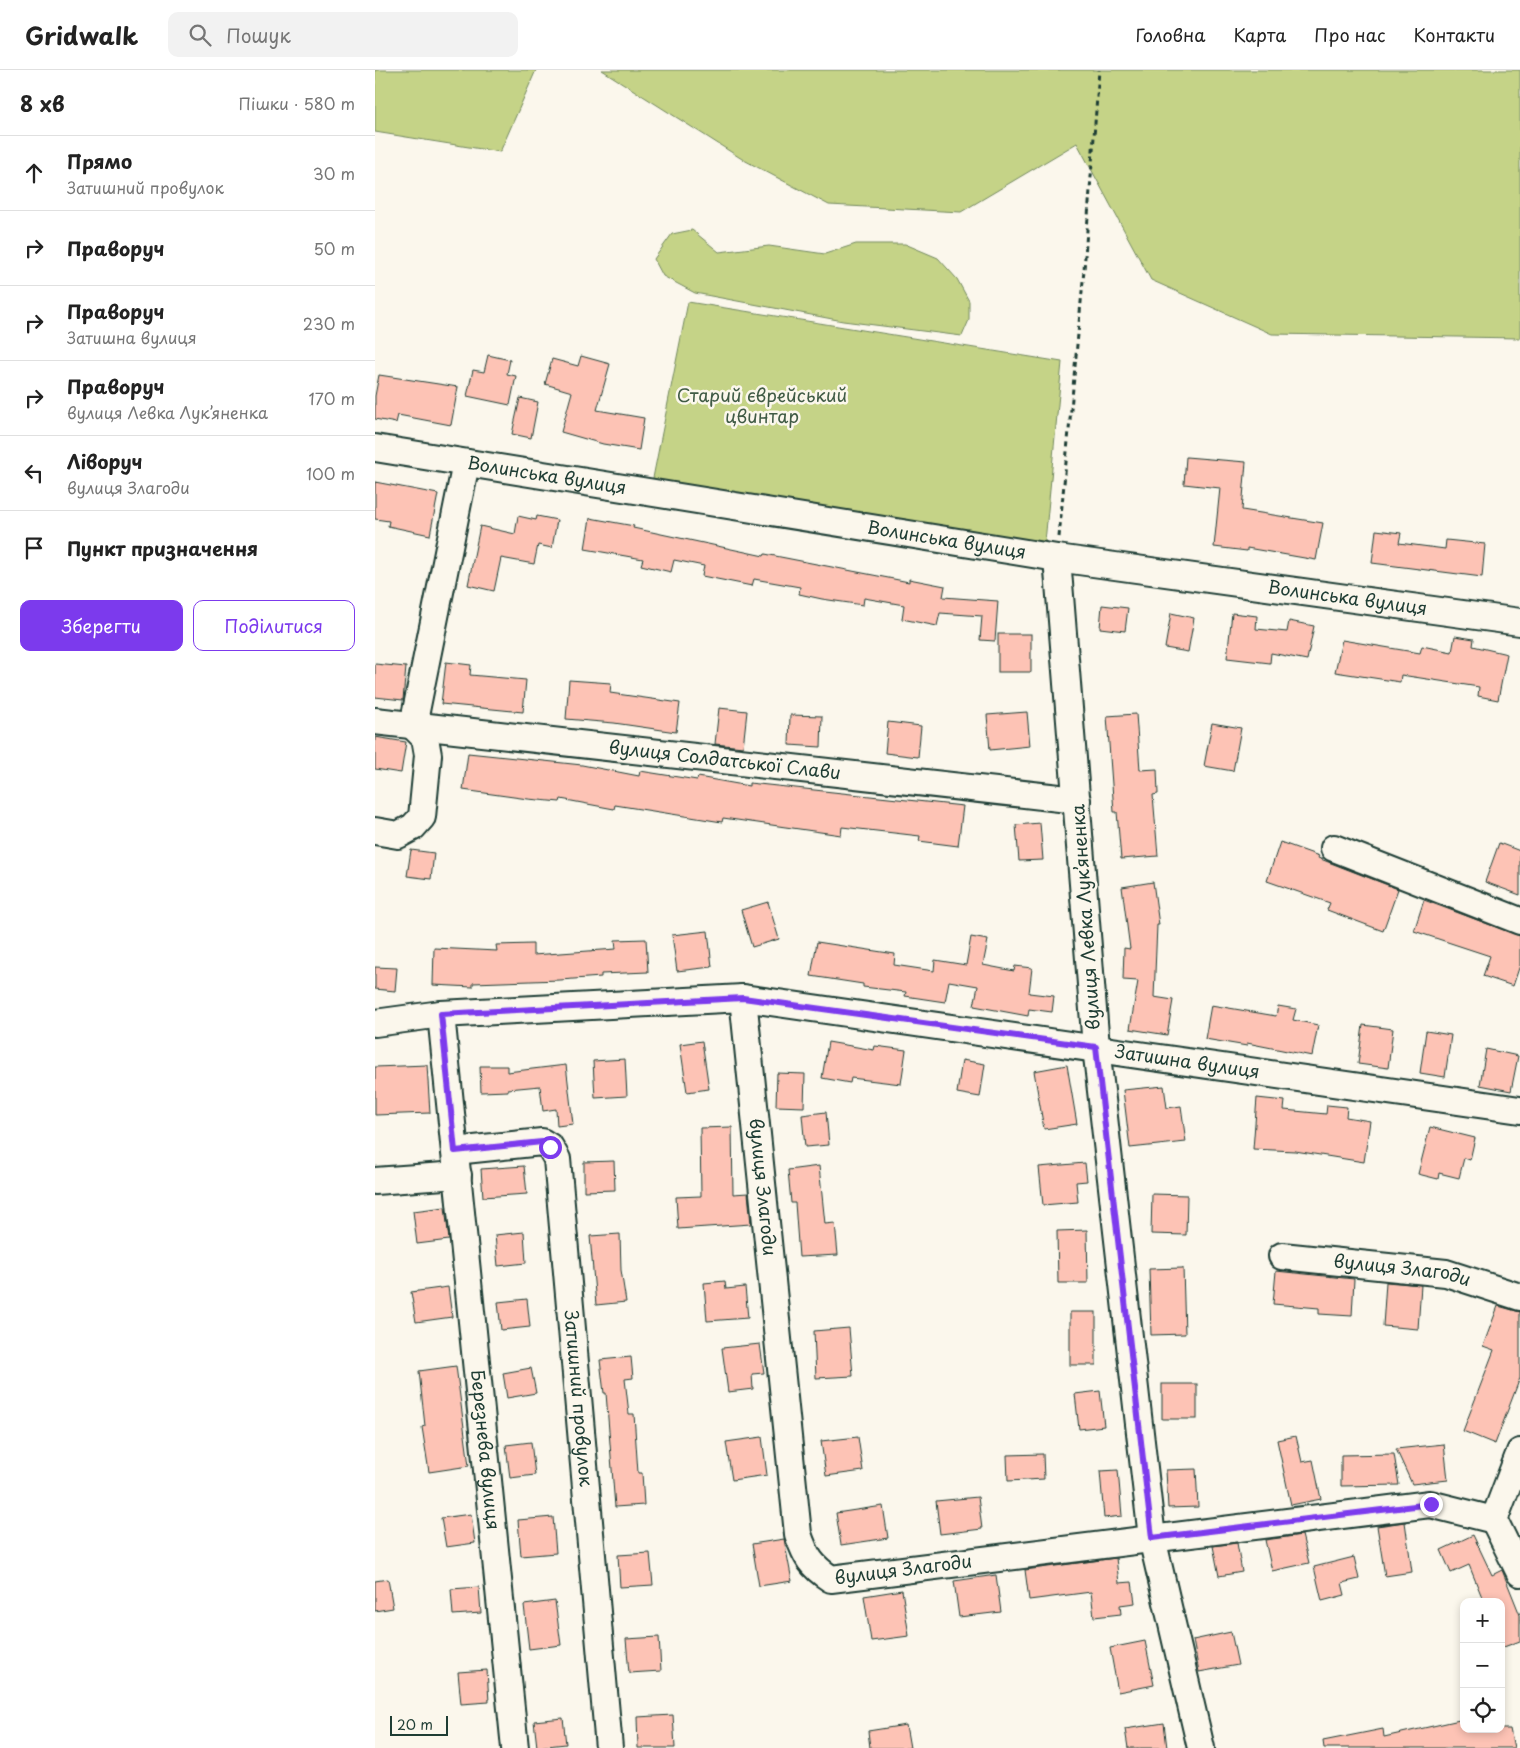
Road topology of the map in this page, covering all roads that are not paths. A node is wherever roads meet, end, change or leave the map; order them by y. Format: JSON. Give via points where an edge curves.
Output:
{"nodes":[{"id":1,"x":375,"y":448,"type":"edge"},
{"id":2,"x":467,"y":463,"type":"junction"},
{"id":3,"x":1057,"y":558,"type":"junction"},
{"id":4,"x":1520,"y":622,"type":"edge"},
{"id":5,"x":375,"y":721,"type":"edge"},
{"id":6,"x":413,"y":726,"type":"junction"},
{"id":7,"x":1077,"y":800,"type":"junction"},
{"id":8,"x":375,"y":831,"type":"edge"},
{"id":9,"x":1335,"y":848,"type":"dead end"},
{"id":10,"x":1520,"y":921,"type":"edge"},
{"id":11,"x":743,"y":998,"type":"junction"},
{"id":12,"x":441,"y":1014,"type":"junction"},
{"id":13,"x":375,"y":1023,"type":"edge"},
{"id":14,"x":1096,"y":1047,"type":"junction"},
{"id":15,"x":1520,"y":1110,"type":"edge"},
{"id":16,"x":456,"y":1163,"type":"junction"},
{"id":17,"x":375,"y":1181,"type":"edge"},
{"id":18,"x":1282,"y":1256,"type":"dead end"},
{"id":19,"x":1520,"y":1296,"type":"edge"},
{"id":20,"x":1520,"y":1452,"type":"edge"},
{"id":21,"x":1494,"y":1520,"type":"junction"},
{"id":22,"x":1152,"y":1538,"type":"junction"},
{"id":23,"x":1520,"y":1573,"type":"edge"},
{"id":24,"x":515,"y":1748,"type":"edge"},
{"id":25,"x":609,"y":1748,"type":"edge"},
{"id":26,"x":1201,"y":1748,"type":"edge"}],
"edges":[{"from":1,"to":2,"type":"street","name":"Волинська вулиця"},
{"from":2,"to":3,"type":"street","name":"Волинська вулиця"},
{"from":2,"to":6,"type":"street"},
{"from":3,"to":4,"type":"street","name":"Волинська вулиця"},
{"from":3,"to":7,"type":"street","name":"вулиця Левка Лукʼяненка"},
{"from":5,"to":6,"type":"street","name":"вулиця Солдатської Слави"},
{"from":6,"to":7,"type":"street","name":"вулиця Солдатської Слави"},
{"from":6,"to":8,"type":"street","via":[[425,738],[428,755],[422,817],[413,827],[398,835]]},
{"from":7,"to":14,"type":"street","name":"вулиця Левка Лукʼяненка"},
{"from":9,"to":10,"type":"street"},
{"from":11,"to":12,"type":"street","name":"Затишна вулиця"},
{"from":11,"to":14,"type":"street","name":"Затишна вулиця"},
{"from":11,"to":22,"type":"street","name":"вулиця Злагоди","via":[[798,1534],[805,1554],[815,1568],[831,1579]]},
{"from":12,"to":13,"type":"street","name":"Затишна вулиця"},
{"from":12,"to":16,"type":"street","name":"Березнева вулиця"},
{"from":14,"to":15,"type":"street","name":"Затишна вулиця"},
{"from":14,"to":22,"type":"street","name":"вулиця Левка Лукʼяненка"},
{"from":16,"to":17,"type":"street"},
{"from":16,"to":24,"type":"street","name":"Березнева вулиця"},
{"from":16,"to":25,"type":"street","name":"Затишний провулок","via":[[542,1142],[550,1147],[557,1159]]},
{"from":18,"to":19,"type":"street","name":"вулиця Злагоди","via":[[1446,1273]]},
{"from":20,"to":21,"type":"street"},
{"from":21,"to":22,"type":"street","name":"вулиця Злагоди","via":[[1431,1504]]},
{"from":21,"to":23,"type":"street"},
{"from":22,"to":26,"type":"street","name":"вулиця Левка Лукʼяненка"}]}
